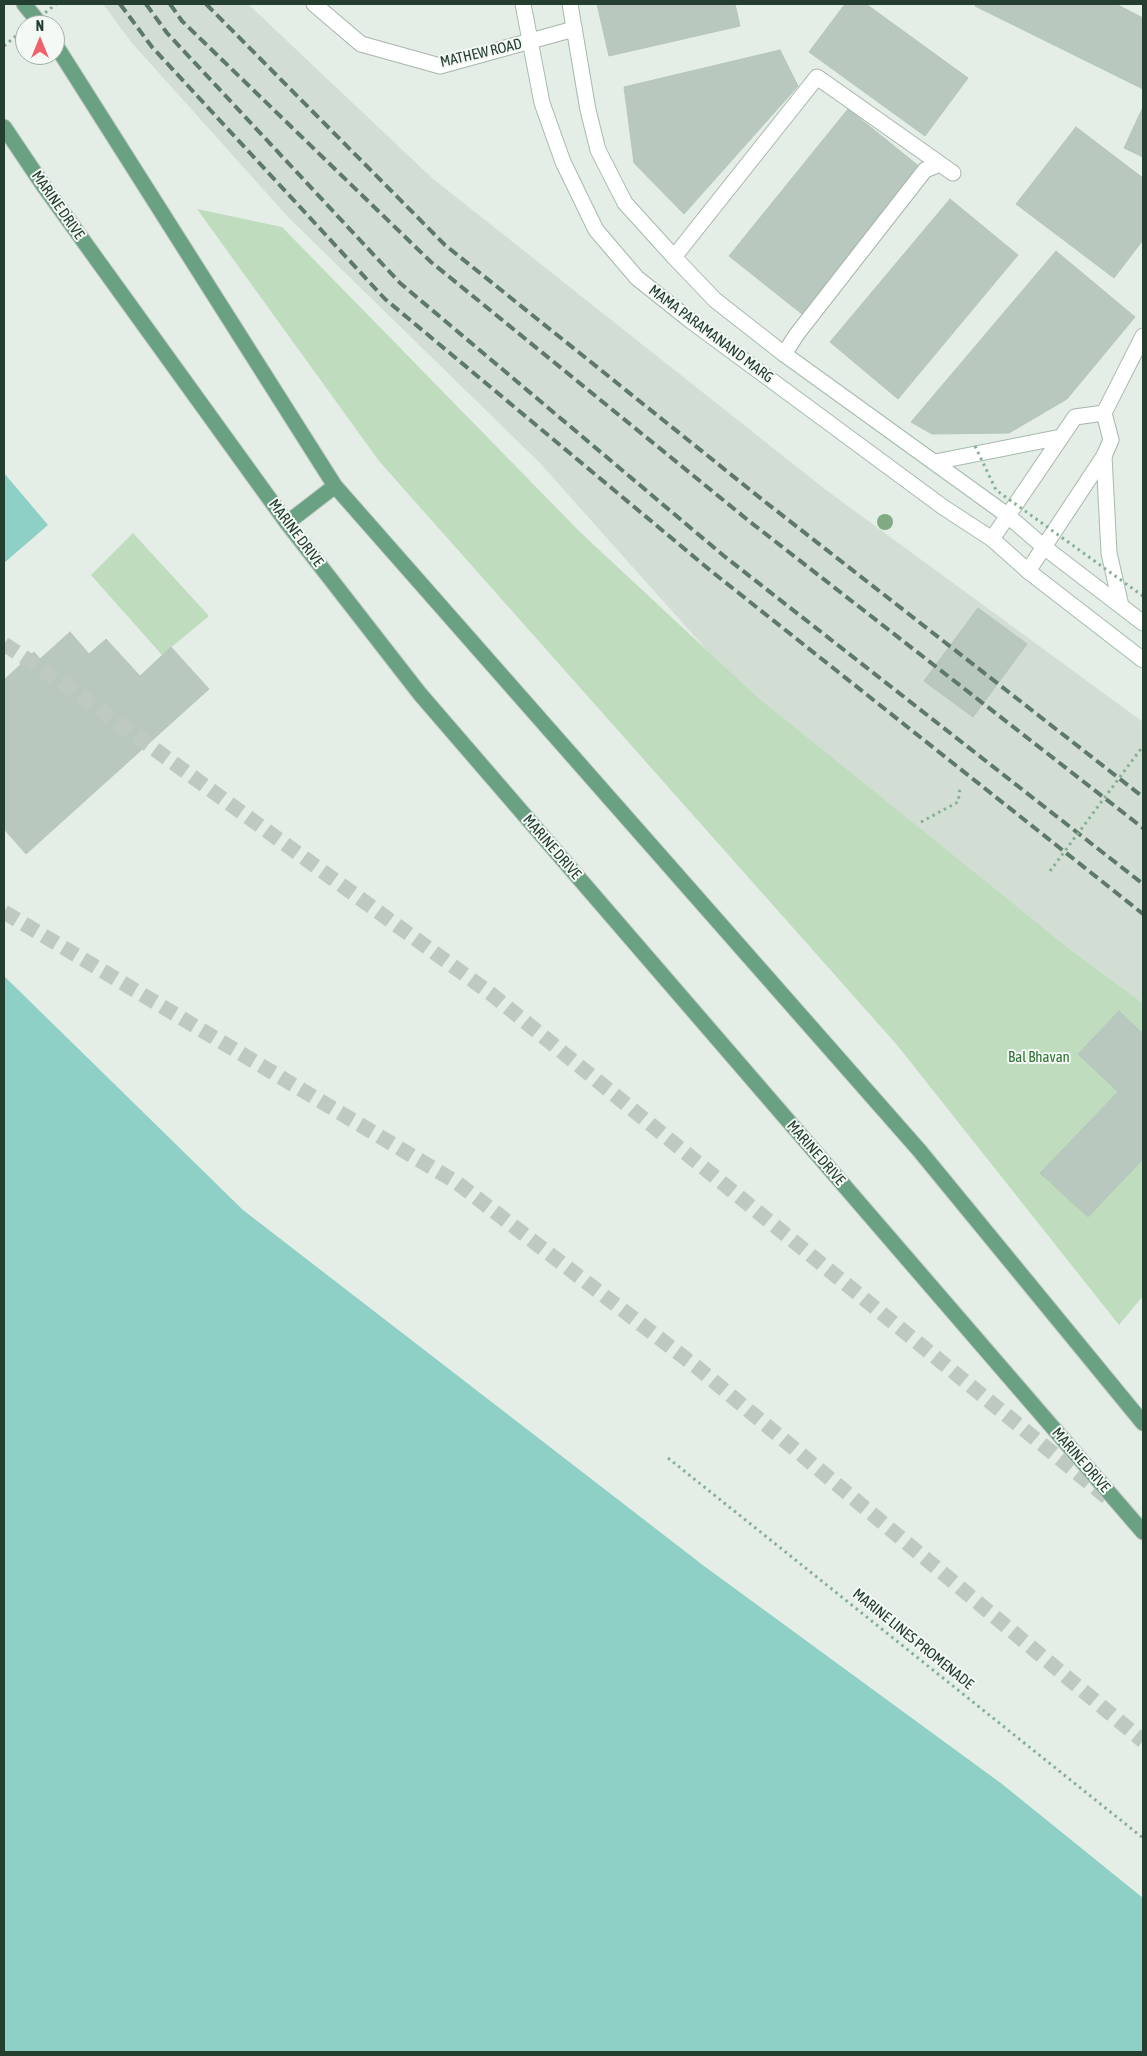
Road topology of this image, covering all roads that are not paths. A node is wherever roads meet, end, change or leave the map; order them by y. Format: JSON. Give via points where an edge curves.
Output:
{"nodes":[{"id":1,"x":24,"y":4,"type":"edge"},
{"id":2,"x":314,"y":4,"type":"edge"},
{"id":3,"x":523,"y":4,"type":"edge"},
{"id":4,"x":570,"y":4,"type":"edge"},
{"id":5,"x":33,"y":15,"type":"edge"},
{"id":6,"x":574,"y":29,"type":"junction"},
{"id":7,"x":530,"y":42,"type":"junction"},
{"id":8,"x":65,"y":60,"type":"edge"},
{"id":9,"x":4,"y":127,"type":"edge"},
{"id":10,"x":940,"y":164,"type":"junction"},
{"id":11,"x":953,"y":173,"type":"dead end"},
{"id":12,"x":674,"y":257,"type":"junction"},
{"id":13,"x":1143,"y":336,"type":"edge"},
{"id":14,"x":784,"y":354,"type":"junction"},
{"id":15,"x":1104,"y":413,"type":"junction"},
{"id":16,"x":1061,"y":437,"type":"junction"},
{"id":17,"x":1104,"y":456,"type":"junction"},
{"id":18,"x":935,"y":462,"type":"junction"},
{"id":19,"x":335,"y":486,"type":"junction"},
{"id":20,"x":1007,"y":515,"type":"junction"},
{"id":21,"x":287,"y":523,"type":"junction"},
{"id":22,"x":992,"y":539,"type":"junction"},
{"id":23,"x":1044,"y":547,"type":"junction"},
{"id":24,"x":1028,"y":571,"type":"junction"},
{"id":25,"x":1121,"y":606,"type":"junction"},
{"id":26,"x":1143,"y":623,"type":"edge"},
{"id":27,"x":1143,"y":660,"type":"edge"},
{"id":28,"x":1143,"y":1423,"type":"edge"},
{"id":29,"x":1143,"y":1532,"type":"edge"}],
"edges":[{"from":1,"to":5,"type":"main road"},
{"from":2,"to":7,"type":"main road","name":"MATHEW ROAD","via":[[361,44],[440,66]]},
{"from":3,"to":7,"type":"main road","name":"MAMA PARAMANAND MARG"},
{"from":4,"to":6,"type":"main road","name":"MAMA PARAMANAND MARG"},
{"from":6,"to":7,"type":"main road","name":"MATHEW ROAD"},
{"from":6,"to":12,"type":"main road","name":"MAMA PARAMANAND MARG","via":[[598,150],[625,203]]},
{"from":7,"to":22,"type":"main road","name":"MAMA PARAMANAND MARG","via":[[542,103],[563,162],[596,230],[637,278],[943,507]]},
{"from":8,"to":19,"type":"main road"},
{"from":9,"to":21,"type":"main road","name":"MARINE DRIVE","via":[[42,185]]},
{"from":10,"to":11,"type":"main road"},
{"from":10,"to":12,"type":"main road","via":[[816,77]]},
{"from":10,"to":14,"type":"main road","via":[[925,170],[796,334]]},
{"from":12,"to":14,"type":"main road","name":"MAMA PARAMANAND MARG","via":[[715,300]]},
{"from":13,"to":15,"type":"main road"},
{"from":14,"to":18,"type":"main road","name":"MAMA PARAMANAND MARG"},
{"from":15,"to":16,"type":"main road","via":[[1075,417]]},
{"from":15,"to":17,"type":"main road","via":[[1111,440]]},
{"from":16,"to":18,"type":"main road"},
{"from":16,"to":20,"type":"main road"},
{"from":17,"to":23,"type":"main road"},
{"from":17,"to":25,"type":"main road","via":[[1109,553]]},
{"from":18,"to":20,"type":"main road","name":"MAMA PARAMANAND MARG"},
{"from":19,"to":21,"type":"main road"},
{"from":19,"to":28,"type":"main road","via":[[919,1150]]},
{"from":20,"to":22,"type":"main road"},
{"from":20,"to":23,"type":"main road","name":"MAMA PARAMANAND MARG"},
{"from":21,"to":29,"type":"main road","name":"MARINE DRIVE","via":[[420,694]]},
{"from":22,"to":24,"type":"main road","name":"MAMA PARAMANAND MARG"},
{"from":23,"to":24,"type":"main road"},
{"from":23,"to":25,"type":"main road","name":"MAMA PARAMANAND MARG"},
{"from":24,"to":27,"type":"main road","name":"MAMA PARAMANAND MARG"},
{"from":25,"to":26,"type":"main road","name":"MAMA PARAMANAND MARG"}]}
